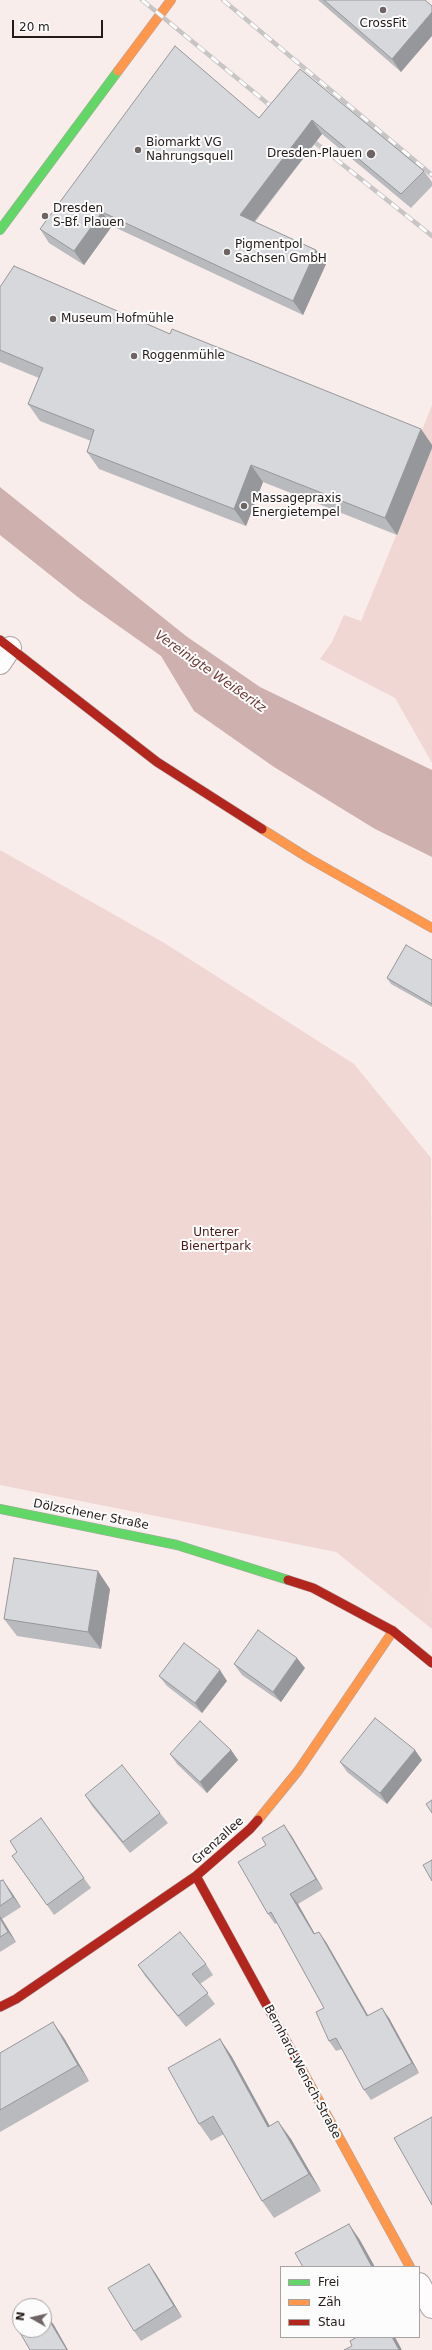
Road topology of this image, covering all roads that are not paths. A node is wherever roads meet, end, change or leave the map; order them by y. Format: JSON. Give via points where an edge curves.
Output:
{"nodes":[{"id":1,"x":171,"y":0,"type":"edge"},
{"id":2,"x":0,"y":230,"type":"edge"},
{"id":3,"x":3,"y":650,"type":"edge"},
{"id":4,"x":432,"y":928,"type":"edge"},
{"id":5,"x":0,"y":1509,"type":"edge"},
{"id":6,"x":393,"y":1631,"type":"junction"},
{"id":7,"x":432,"y":1663,"type":"edge"},
{"id":8,"x":196,"y":1876,"type":"junction"},
{"id":9,"x":0,"y":2008,"type":"edge"},
{"id":10,"x":409,"y":2266,"type":"edge"},
{"id":11,"x":420,"y":2286,"type":"edge"},
{"id":12,"x":432,"y":2307,"type":"edge"}],
"edges":[{"from":1,"to":2,"type":"street"},
{"from":3,"to":4,"type":"street","via":[[164,766],[310,859]]},
{"from":5,"to":6,"type":"street","name":"Dölzschener Straße","via":[[177,1545],[313,1588]]},
{"from":6,"to":7,"type":"street","name":"Dölzschener Straße"},
{"from":6,"to":8,"type":"street","name":"Grenzallee","via":[[298,1771],[250,1829]]},
{"from":8,"to":9,"type":"street","name":"Grenzallee"},
{"from":8,"to":10,"type":"street","name":"Bernhard-Wensch-Straße"},
{"from":11,"to":12,"type":"street"}]}
